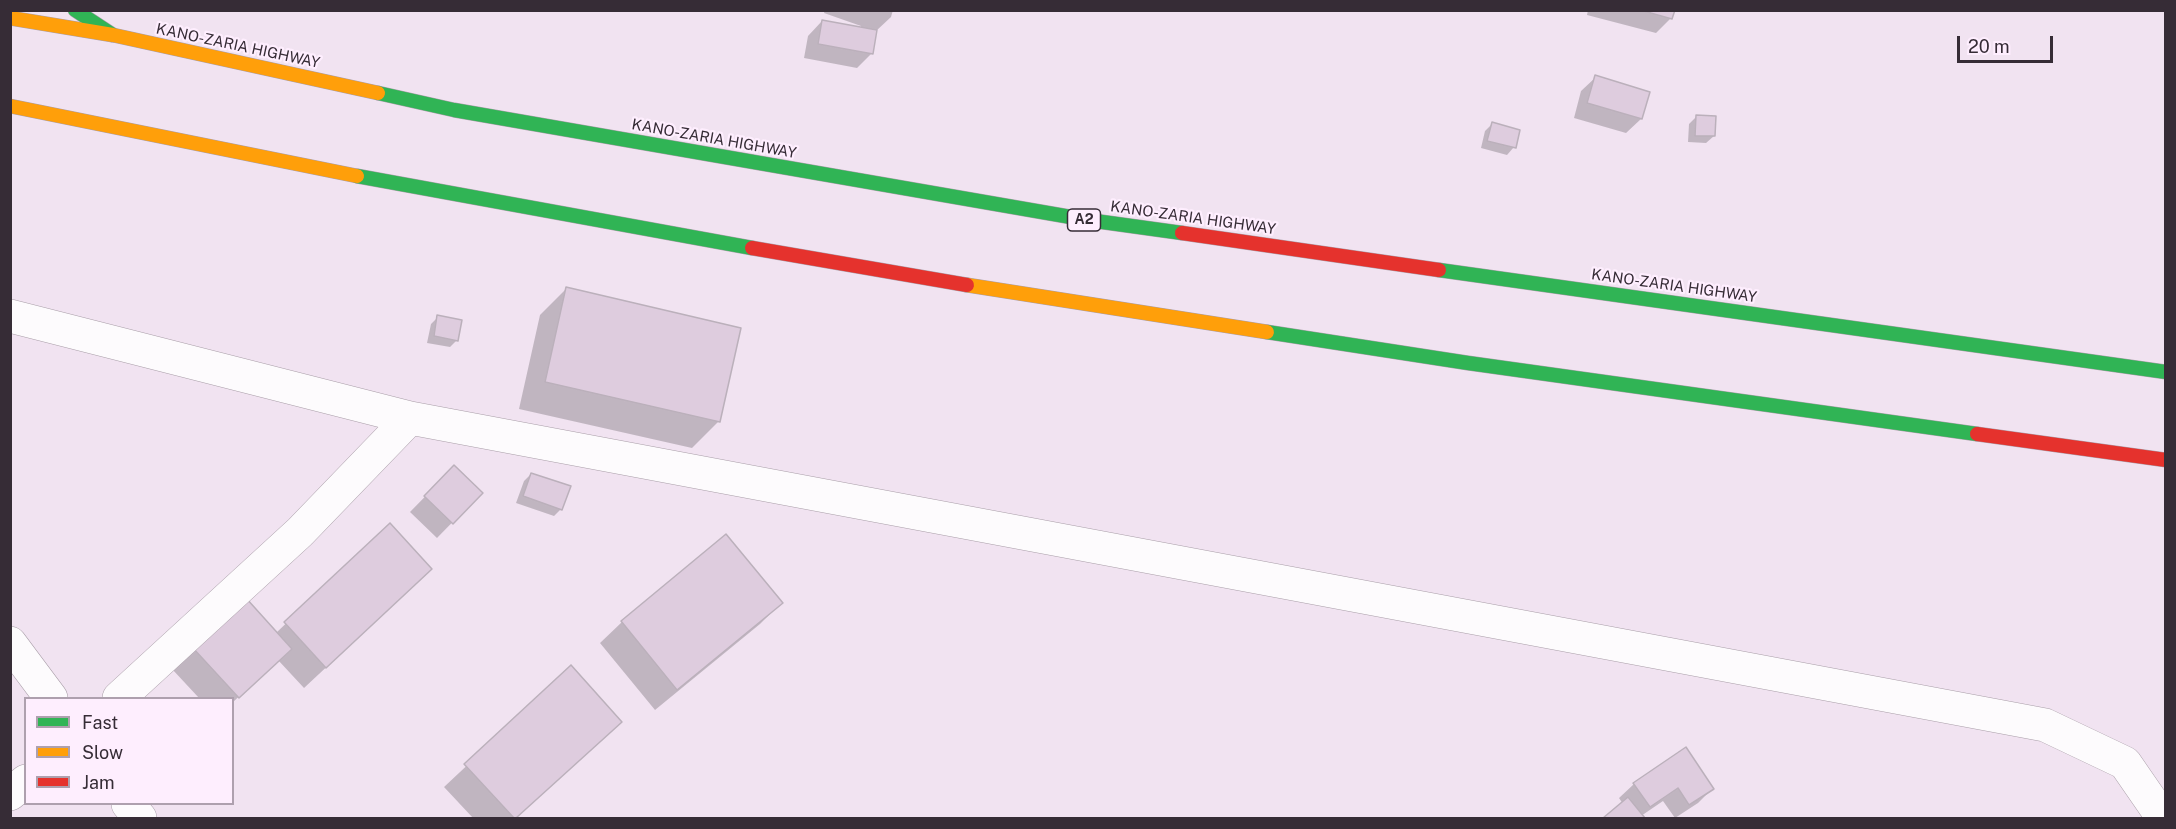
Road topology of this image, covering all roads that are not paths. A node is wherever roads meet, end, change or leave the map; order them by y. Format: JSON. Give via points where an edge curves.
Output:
{"nodes":[{"id":1,"x":75,"y":10,"type":"edge"},
{"id":2,"x":10,"y":18,"type":"edge"},
{"id":3,"x":113,"y":35,"type":"junction"},
{"id":4,"x":10,"y":106,"type":"edge"},
{"id":5,"x":10,"y":316,"type":"edge"},
{"id":6,"x":2166,"y":372,"type":"edge"},
{"id":7,"x":410,"y":418,"type":"junction"},
{"id":8,"x":2166,"y":460,"type":"edge"},
{"id":9,"x":10,"y":643,"type":"edge"},
{"id":10,"x":50,"y":697,"type":"edge"},
{"id":11,"x":121,"y":697,"type":"edge"},
{"id":12,"x":24,"y":783,"type":"edge"},
{"id":13,"x":10,"y":794,"type":"edge"},
{"id":14,"x":129,"y":805,"type":"edge"},
{"id":15,"x":140,"y":819,"type":"edge"},
{"id":16,"x":2163,"y":819,"type":"edge"}],
"edges":[{"from":1,"to":3,"type":"main road"},
{"from":2,"to":3,"type":"main road","name":"KANO-ZARIA HIGHWAY","number":"A2"},
{"from":3,"to":6,"type":"main road","name":"KANO-ZARIA HIGHWAY","number":"A2","via":[[454,110],[1088,220]]},
{"from":4,"to":8,"type":"main road","via":[[289,164],[877,271],[1468,363]]},
{"from":5,"to":7,"type":"street"},
{"from":7,"to":11,"type":"street","via":[[300,532]]},
{"from":7,"to":16,"type":"street","via":[[2045,725],[2125,763]]},
{"from":9,"to":10,"type":"street"},
{"from":12,"to":13,"type":"street"},
{"from":14,"to":15,"type":"street"}]}
